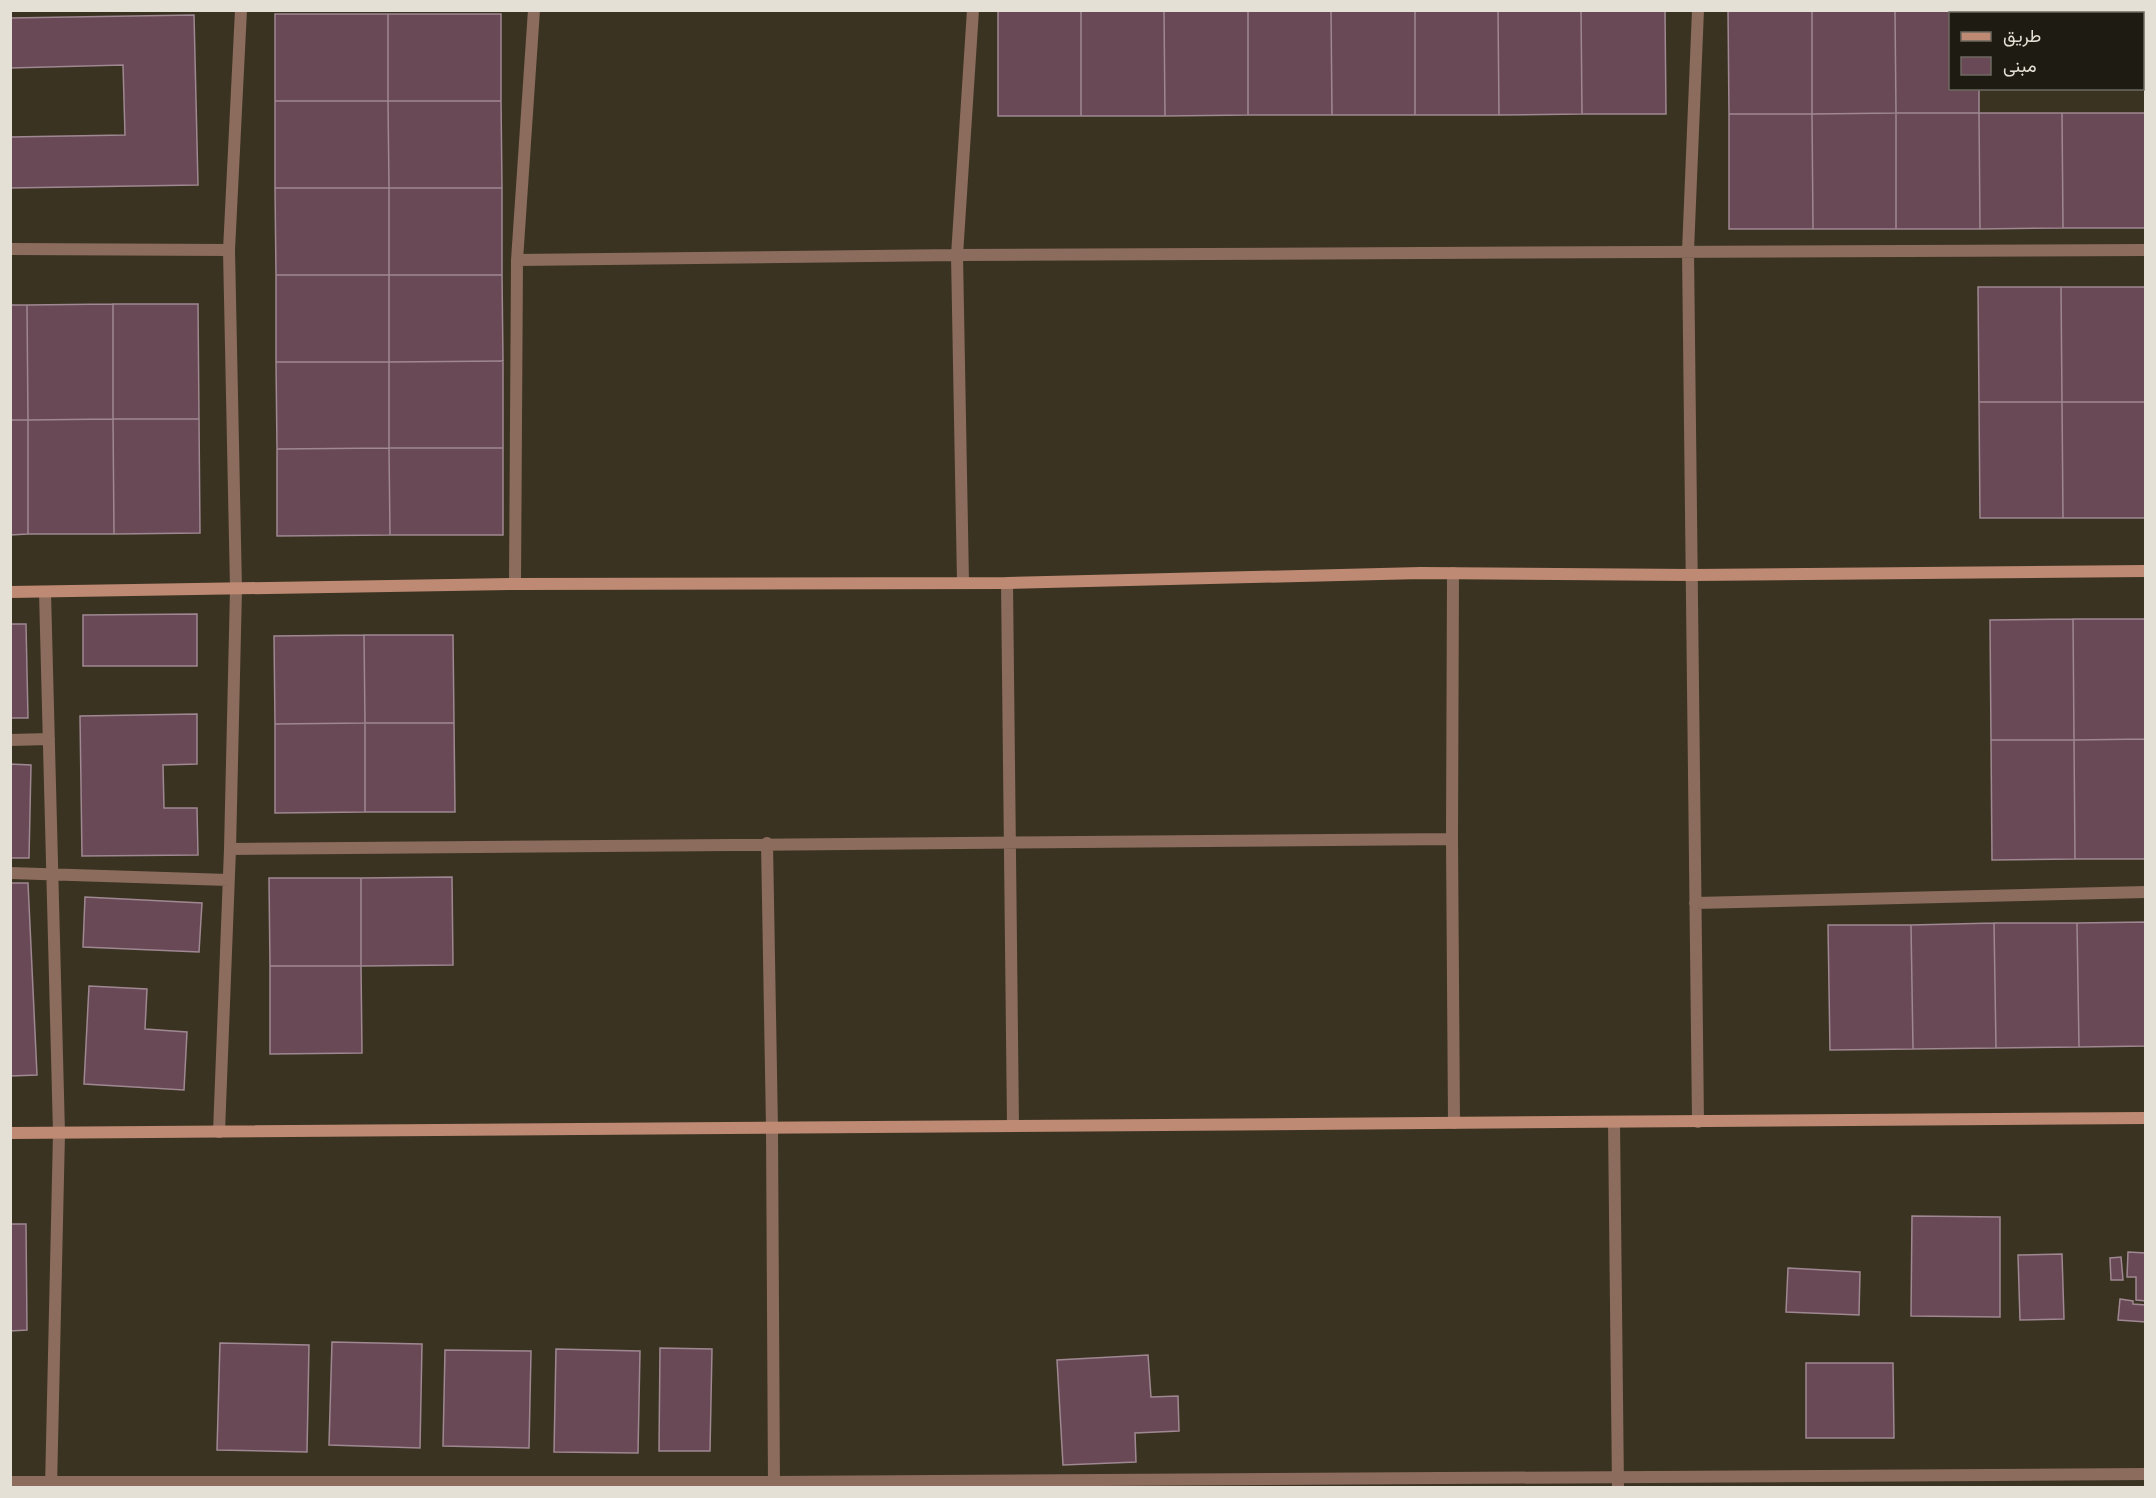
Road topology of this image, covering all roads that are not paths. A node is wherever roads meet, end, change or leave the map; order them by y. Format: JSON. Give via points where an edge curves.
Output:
{"nodes":[{"id":1,"x":241,"y":10,"type":"edge"},
{"id":2,"x":534,"y":10,"type":"edge"},
{"id":3,"x":973,"y":10,"type":"edge"},
{"id":4,"x":1698,"y":10,"type":"edge"},
{"id":5,"x":10,"y":249,"type":"edge"},
{"id":6,"x":229,"y":250,"type":"junction"},
{"id":7,"x":2145,"y":250,"type":"edge"},
{"id":8,"x":1688,"y":251,"type":"junction"},
{"id":9,"x":957,"y":255,"type":"junction"},
{"id":10,"x":518,"y":260,"type":"junction"},
{"id":11,"x":2145,"y":571,"type":"edge"},
{"id":12,"x":1453,"y":573,"type":"junction"},
{"id":13,"x":1692,"y":575,"type":"junction"},
{"id":14,"x":963,"y":582,"type":"junction"},
{"id":15,"x":1007,"y":583,"type":"junction"},
{"id":16,"x":515,"y":584,"type":"junction"},
{"id":17,"x":236,"y":588,"type":"junction"},
{"id":18,"x":10,"y":592,"type":"edge"},
{"id":19,"x":45,"y":592,"type":"junction"},
{"id":20,"x":49,"y":739,"type":"junction"},
{"id":21,"x":10,"y":740,"type":"edge"},
{"id":22,"x":1452,"y":839,"type":"junction"},
{"id":23,"x":766,"y":843,"type":"junction"},
{"id":24,"x":1010,"y":843,"type":"junction"},
{"id":25,"x":230,"y":849,"type":"junction"},
{"id":26,"x":10,"y":873,"type":"edge"},
{"id":27,"x":53,"y":874,"type":"junction"},
{"id":28,"x":228,"y":880,"type":"junction"},
{"id":29,"x":2145,"y":892,"type":"edge"},
{"id":30,"x":1695,"y":903,"type":"junction"},
{"id":31,"x":2145,"y":1118,"type":"edge"},
{"id":32,"x":1614,"y":1122,"type":"junction"},
{"id":33,"x":1698,"y":1122,"type":"junction"},
{"id":34,"x":1454,"y":1123,"type":"junction"},
{"id":35,"x":1013,"y":1126,"type":"junction"},
{"id":36,"x":772,"y":1128,"type":"junction"},
{"id":37,"x":219,"y":1132,"type":"junction"},
{"id":38,"x":10,"y":1133,"type":"edge"},
{"id":39,"x":59,"y":1133,"type":"junction"},
{"id":40,"x":2145,"y":1474,"type":"edge"},
{"id":41,"x":10,"y":1482,"type":"edge"},
{"id":42,"x":1618,"y":1482,"type":"edge"},
{"id":43,"x":51,"y":1485,"type":"edge"},
{"id":44,"x":774,"y":1485,"type":"edge"}],
"edges":[{"from":1,"to":6,"type":"street"},
{"from":2,"to":10,"type":"street"},
{"from":3,"to":9,"type":"street"},
{"from":4,"to":8,"type":"street"},
{"from":5,"to":6,"type":"street"},
{"from":6,"to":17,"type":"street"},
{"from":7,"to":8,"type":"street"},
{"from":8,"to":9,"type":"street"},
{"from":8,"to":13,"type":"street"},
{"from":9,"to":10,"type":"street"},
{"from":9,"to":14,"type":"street"},
{"from":10,"to":16,"type":"street"},
{"from":11,"to":13,"type":"street"},
{"from":12,"to":13,"type":"street"},
{"from":12,"to":15,"type":"street"},
{"from":12,"to":22,"type":"street"},
{"from":13,"to":30,"type":"street"},
{"from":14,"to":15,"type":"street"},
{"from":14,"to":16,"type":"street"},
{"from":15,"to":24,"type":"street"},
{"from":16,"to":17,"type":"street"},
{"from":17,"to":19,"type":"street"},
{"from":17,"to":25,"type":"street"},
{"from":18,"to":19,"type":"street"},
{"from":19,"to":20,"type":"street"},
{"from":20,"to":21,"type":"street"},
{"from":20,"to":27,"type":"street"},
{"from":22,"to":24,"type":"street"},
{"from":22,"to":34,"type":"street"},
{"from":23,"to":24,"type":"street"},
{"from":23,"to":25,"type":"street"},
{"from":23,"to":36,"type":"street"},
{"from":24,"to":35,"type":"street"},
{"from":25,"to":28,"type":"street"},
{"from":26,"to":27,"type":"street"},
{"from":27,"to":28,"type":"street"},
{"from":27,"to":39,"type":"street"},
{"from":28,"to":37,"type":"street"},
{"from":29,"to":30,"type":"street"},
{"from":30,"to":33,"type":"street"},
{"from":31,"to":33,"type":"street"},
{"from":32,"to":33,"type":"street"},
{"from":32,"to":34,"type":"street"},
{"from":32,"to":42,"type":"street"},
{"from":34,"to":35,"type":"street"},
{"from":35,"to":36,"type":"street"},
{"from":36,"to":37,"type":"street"},
{"from":36,"to":44,"type":"street"},
{"from":37,"to":39,"type":"street"},
{"from":38,"to":39,"type":"street"},
{"from":39,"to":43,"type":"street"},
{"from":40,"to":42,"type":"street"},
{"from":41,"to":43,"type":"street"},
{"from":42,"to":44,"type":"street"},
{"from":43,"to":44,"type":"street"}]}
